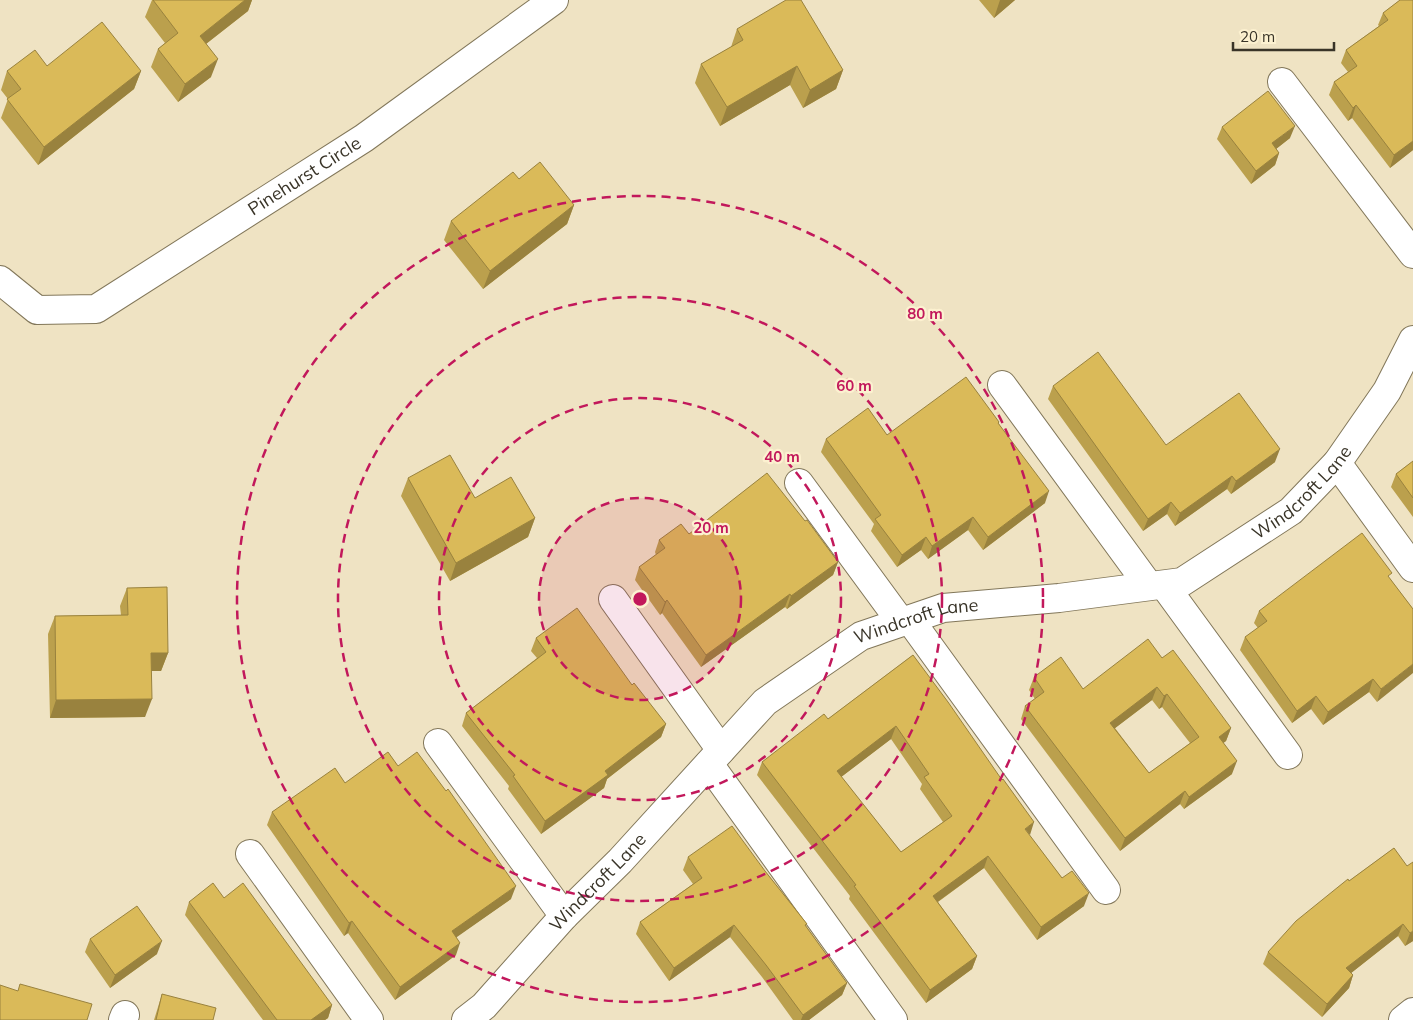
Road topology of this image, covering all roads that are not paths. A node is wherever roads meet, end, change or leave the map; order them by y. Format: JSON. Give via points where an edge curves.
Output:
{"nodes":[{"id":1,"x":554,"y":0,"type":"edge"},
{"id":2,"x":1282,"y":82,"type":"dead end"},
{"id":3,"x":1413,"y":254,"type":"edge"},
{"id":4,"x":0,"y":280,"type":"edge"},
{"id":5,"x":1413,"y":340,"type":"edge"},
{"id":6,"x":1002,"y":385,"type":"dead end"},
{"id":7,"x":1337,"y":463,"type":"junction"},
{"id":8,"x":799,"y":483,"type":"dead end"},
{"id":9,"x":1413,"y":568,"type":"edge"},
{"id":10,"x":1156,"y":586,"type":"junction"},
{"id":11,"x":612,"y":599,"type":"dead end"},
{"id":12,"x":905,"y":621,"type":"junction"},
{"id":13,"x":438,"y":743,"type":"dead end"},
{"id":14,"x":1288,"y":755,"type":"dead end"},
{"id":15,"x":715,"y":757,"type":"junction"},
{"id":16,"x":250,"y":854,"type":"dead end"},
{"id":17,"x":1106,"y":890,"type":"dead end"},
{"id":18,"x":564,"y":916,"type":"junction"},
{"id":19,"x":1413,"y":1012,"type":"edge"},
{"id":20,"x":369,"y":1020,"type":"edge"},
{"id":21,"x":466,"y":1020,"type":"edge"},
{"id":22,"x":893,"y":1020,"type":"edge"},
{"id":23,"x":1403,"y":1020,"type":"edge"}],
"edges":[{"from":1,"to":4,"type":"street","name":"Pinehurst Circle","via":[[364,138],[96,308],[37,310]]},
{"from":2,"to":3,"type":"street"},
{"from":5,"to":7,"type":"street","name":"Windcroft Lane","via":[[1387,391]]},
{"from":6,"to":10,"type":"street"},
{"from":7,"to":9,"type":"street"},
{"from":7,"to":10,"type":"street","name":"Windcroft Lane","via":[[1291,511],[1182,582]]},
{"from":8,"to":12,"type":"street"},
{"from":10,"to":12,"type":"street","name":"Windcroft Lane","via":[[943,608]]},
{"from":10,"to":14,"type":"street"},
{"from":11,"to":15,"type":"street"},
{"from":12,"to":15,"type":"street","name":"Windcroft Lane","via":[[860,636],[765,702]]},
{"from":12,"to":17,"type":"street"},
{"from":13,"to":18,"type":"street"},
{"from":15,"to":18,"type":"street","name":"Windcroft Lane","via":[[620,861]]},
{"from":15,"to":22,"type":"street"},
{"from":16,"to":20,"type":"street"},
{"from":18,"to":21,"type":"street","name":"Windcroft Lane","via":[[484,1006]]},
{"from":19,"to":23,"type":"street"}]}
